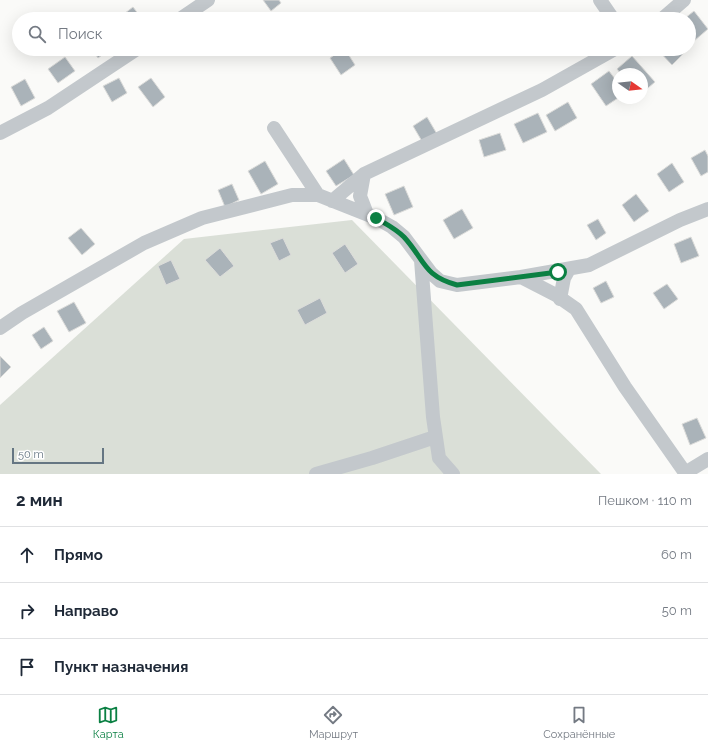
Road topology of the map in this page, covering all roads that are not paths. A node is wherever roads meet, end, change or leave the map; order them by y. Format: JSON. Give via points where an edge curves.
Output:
{"nodes":[{"id":1,"x":208,"y":0,"type":"edge"},
{"id":2,"x":600,"y":0,"type":"edge"},
{"id":3,"x":684,"y":0,"type":"edge"},
{"id":4,"x":190,"y":12,"type":"edge"},
{"id":5,"x":608,"y":12,"type":"edge"},
{"id":6,"x":670,"y":12,"type":"edge"},
{"id":7,"x":126,"y":56,"type":"edge"},
{"id":8,"x":603,"y":56,"type":"edge"},
{"id":9,"x":274,"y":128,"type":"dead end"},
{"id":10,"x":0,"y":133,"type":"edge"},
{"id":11,"x":364,"y":174,"type":"junction"},
{"id":12,"x":318,"y":195,"type":"junction"},
{"id":13,"x":332,"y":201,"type":"junction"},
{"id":14,"x":708,"y":209,"type":"edge"},
{"id":15,"x":367,"y":214,"type":"junction"},
{"id":16,"x":421,"y":260,"type":"junction"},
{"id":17,"x":569,"y":269,"type":"junction"},
{"id":18,"x":521,"y":277,"type":"junction"},
{"id":19,"x":560,"y":299,"type":"junction"},
{"id":20,"x":0,"y":328,"type":"edge"},
{"id":21,"x":436,"y":437,"type":"junction"},
{"id":22,"x":708,"y":459,"type":"edge"},
{"id":23,"x":685,"y":473,"type":"edge"},
{"id":24,"x":316,"y":474,"type":"edge"},
{"id":25,"x":453,"y":474,"type":"edge"}],
"edges":[{"from":1,"to":4,"type":"street"},
{"from":2,"to":5,"type":"street"},
{"from":3,"to":6,"type":"street"},
{"from":7,"to":10,"type":"street","via":[[48,108]]},
{"from":8,"to":11,"type":"street","via":[[542,90]]},
{"from":9,"to":12,"type":"street"},
{"from":11,"to":13,"type":"street"},
{"from":11,"to":15,"type":"street","via":[[360,196]]},
{"from":12,"to":13,"type":"street"},
{"from":12,"to":20,"type":"street","via":[[292,195],[202,218],[144,243]]},
{"from":13,"to":15,"type":"street"},
{"from":14,"to":17,"type":"street","via":[[588,265]]},
{"from":15,"to":16,"type":"street","via":[[392,227],[404,237]]},
{"from":16,"to":18,"type":"street","via":[[440,281],[457,285]]},
{"from":16,"to":21,"type":"street"},
{"from":17,"to":18,"type":"street"},
{"from":17,"to":19,"type":"street","via":[[564,278]]},
{"from":18,"to":19,"type":"street"},
{"from":19,"to":23,"type":"street","via":[[576,310],[625,387]]},
{"from":21,"to":24,"type":"street"},
{"from":21,"to":25,"type":"street","via":[[439,458]]},
{"from":22,"to":23,"type":"street"}]}
